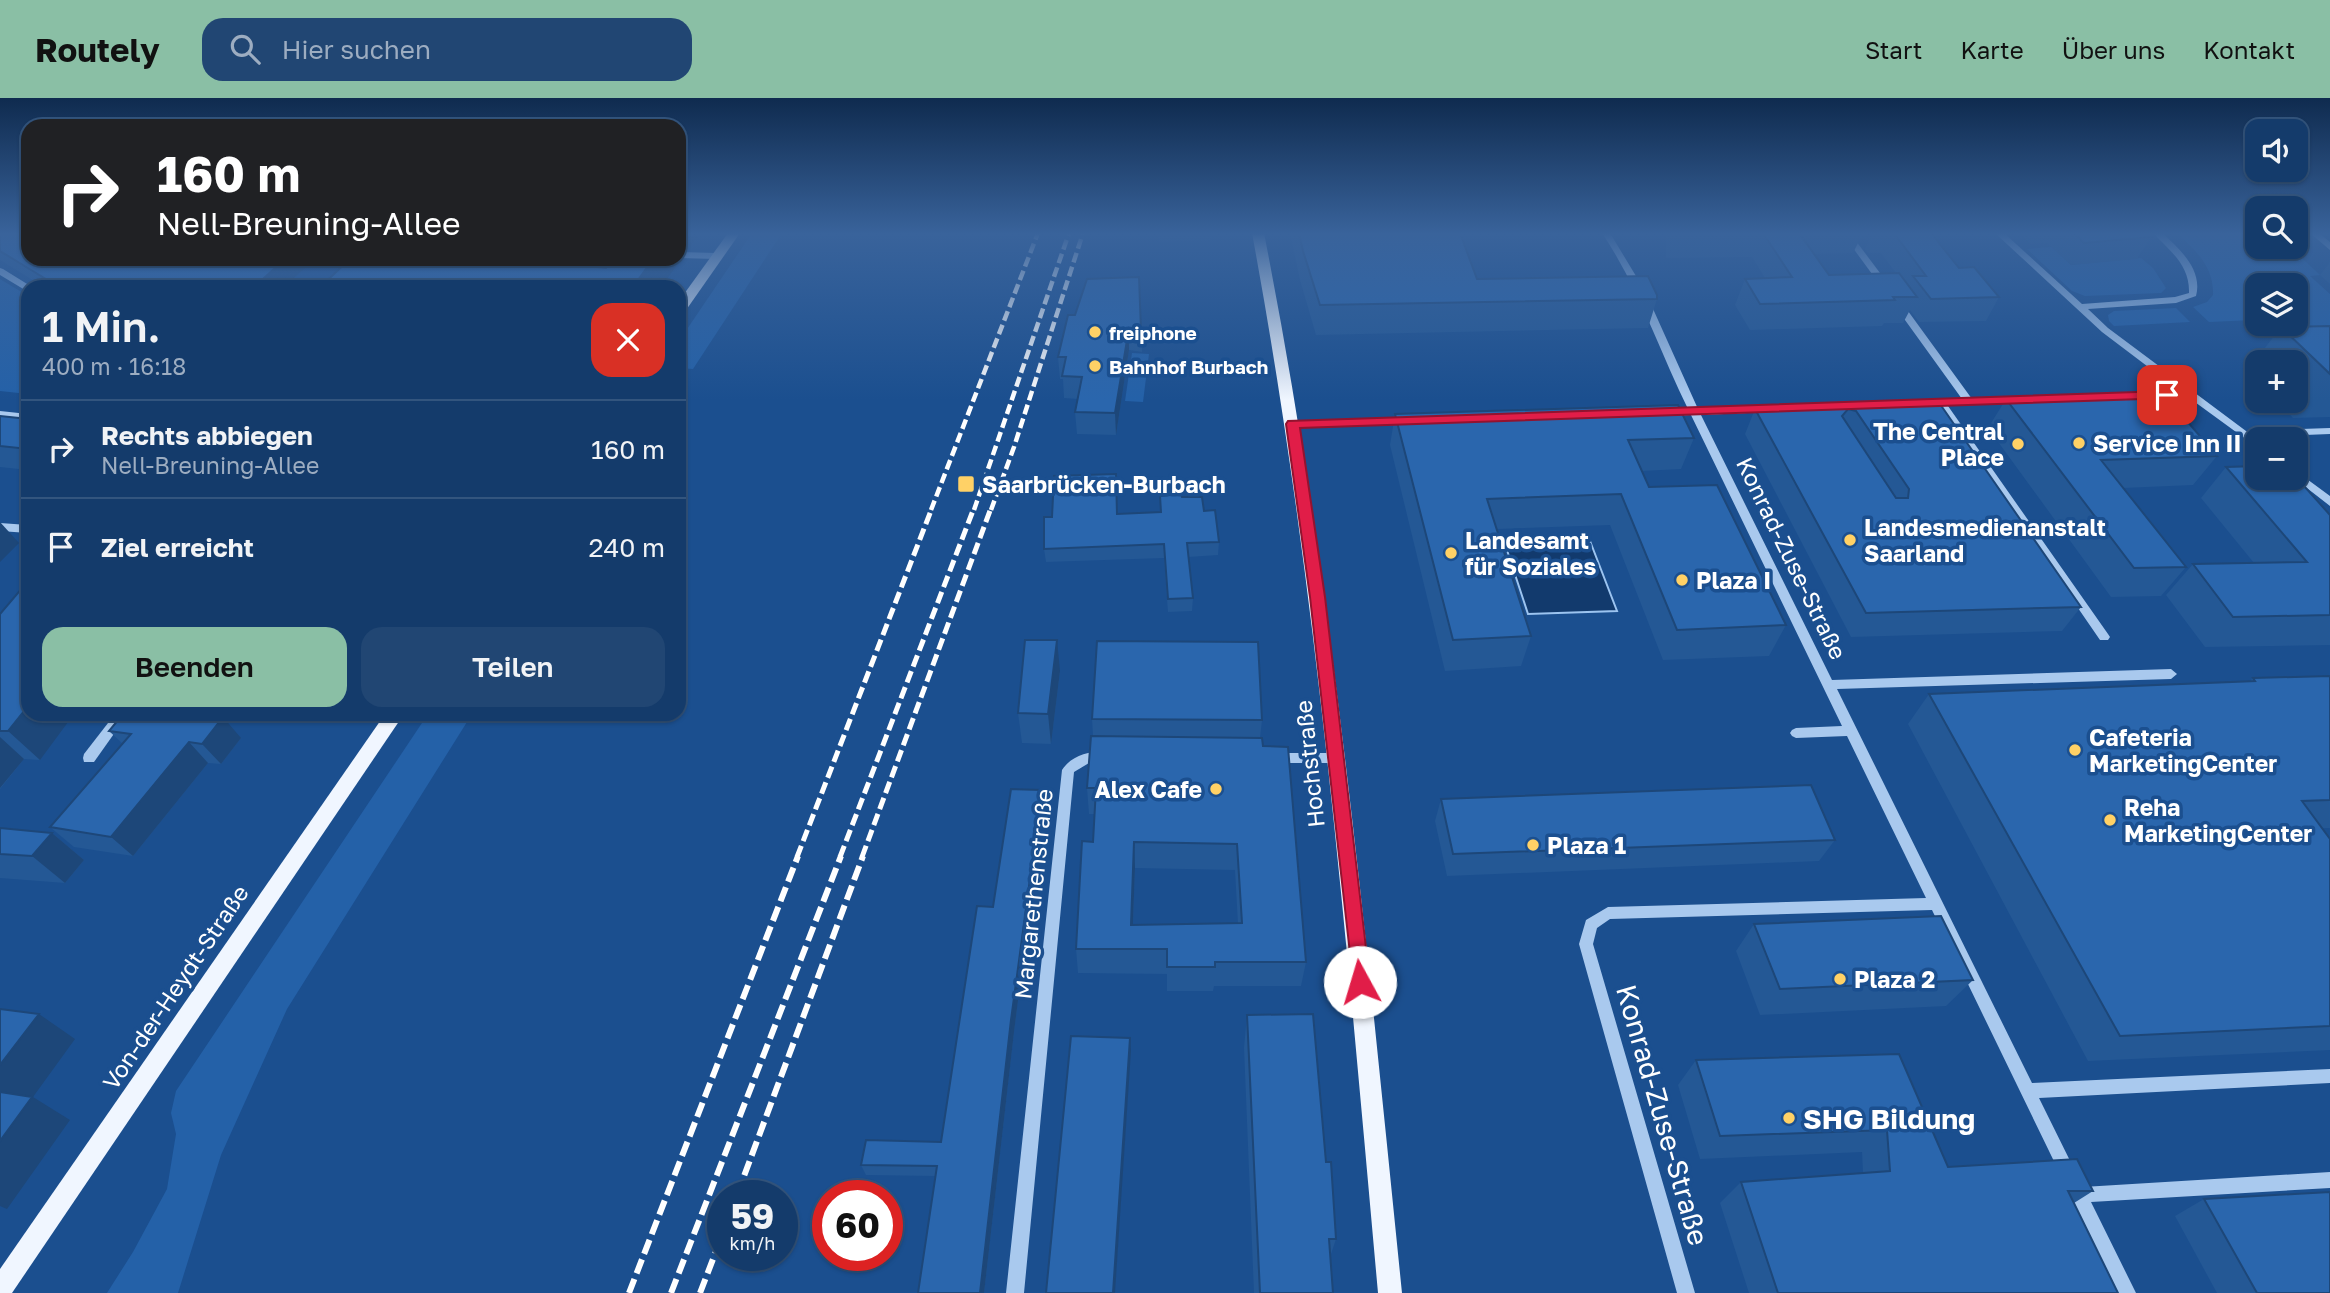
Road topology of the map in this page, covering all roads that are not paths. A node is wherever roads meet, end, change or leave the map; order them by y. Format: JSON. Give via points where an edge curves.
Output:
{"nodes":[{"id":1,"x":1268,"y":289,"type":"edge"},
{"id":2,"x":1640,"y":289,"type":"edge"},
{"id":3,"x":1890,"y":289,"type":"edge"},
{"id":4,"x":2059,"y":289,"type":"edge"},
{"id":5,"x":2194,"y":289,"type":"edge"},
{"id":6,"x":2078,"y":307,"type":"junction"},
{"id":7,"x":2190,"y":394,"type":"junction"},
{"id":8,"x":2127,"y":396,"type":"edge"},
{"id":9,"x":2035,"y":399,"type":"edge"},
{"id":10,"x":1968,"y":401,"type":"junction"},
{"id":11,"x":1942,"y":404,"type":"junction"},
{"id":12,"x":1858,"y":406,"type":"edge"},
{"id":13,"x":1788,"y":408,"type":"edge"},
{"id":14,"x":1695,"y":412,"type":"junction"},
{"id":15,"x":1655,"y":413,"type":"edge"},
{"id":16,"x":0,"y":414,"type":"edge"},
{"id":17,"x":21,"y":415,"type":"edge"},
{"id":18,"x":1416,"y":420,"type":"edge"},
{"id":19,"x":1293,"y":424,"type":"junction"},
{"id":20,"x":2330,"y":431,"type":"edge"},
{"id":21,"x":2243,"y":434,"type":"joint"},
{"id":22,"x":2308,"y":484,"type":"edge"},
{"id":23,"x":2330,"y":502,"type":"edge"},
{"id":24,"x":0,"y":527,"type":"edge"},
{"id":25,"x":21,"y":528,"type":"edge"},
{"id":26,"x":2104,"y":637,"type":"dead end"},
{"id":27,"x":2171,"y":674,"type":"dead end"},
{"id":28,"x":1829,"y":685,"type":"junction"},
{"id":29,"x":117,"y":721,"type":"edge"},
{"id":30,"x":391,"y":721,"type":"edge"},
{"id":31,"x":1852,"y":731,"type":"junction"},
{"id":32,"x":1796,"y":733,"type":"dead end"},
{"id":33,"x":1115,"y":756,"type":"edge"},
{"id":34,"x":89,"y":758,"type":"dead end"},
{"id":35,"x":1260,"y":758,"type":"edge"},
{"id":36,"x":1335,"y":758,"type":"junction"},
{"id":37,"x":1937,"y":904,"type":"junction"},
{"id":38,"x":2330,"y":1076,"type":"edge"},
{"id":39,"x":2028,"y":1091,"type":"junction"},
{"id":40,"x":2330,"y":1180,"type":"edge"},
{"id":41,"x":2079,"y":1195,"type":"junction"},
{"id":42,"x":0,"y":1290,"type":"edge"},
{"id":43,"x":1015,"y":1293,"type":"edge"},
{"id":44,"x":1390,"y":1293,"type":"edge"},
{"id":45,"x":1686,"y":1293,"type":"edge"},
{"id":46,"x":2127,"y":1293,"type":"edge"}],
"edges":[{"from":1,"to":19,"type":"main road","name":"Hochstraße"},
{"from":2,"to":14,"type":"street","name":"Konrad-Zuse-Straße"},
{"from":3,"to":10,"type":"street"},
{"from":4,"to":6,"type":"street"},
{"from":5,"to":6,"type":"street","via":[[2193,294],[2176,300]]},
{"from":6,"to":7,"type":"street"},
{"from":7,"to":8,"type":"street"},
{"from":7,"to":21,"type":"street"},
{"from":9,"to":10,"type":"street"},
{"from":10,"to":11,"type":"street"},
{"from":11,"to":12,"type":"street"},
{"from":11,"to":26,"type":"street"},
{"from":13,"to":14,"type":"street"},
{"from":14,"to":15,"type":"street"},
{"from":14,"to":28,"type":"street","name":"Konrad-Zuse-Straße"},
{"from":16,"to":17,"type":"street"},
{"from":18,"to":19,"type":"street"},
{"from":19,"to":36,"type":"main road","name":"Hochstraße"},
{"from":20,"to":21,"type":"street"},
{"from":22,"to":23,"type":"street"},
{"from":24,"to":25,"type":"street"},
{"from":27,"to":28,"type":"street"},
{"from":28,"to":31,"type":"street","name":"Konrad-Zuse-Straße"},
{"from":29,"to":34,"type":"street"},
{"from":30,"to":42,"type":"main road","name":"Von-der-Heydt-Straße"},
{"from":31,"to":32,"type":"street"},
{"from":31,"to":37,"type":"street","name":"Konrad-Zuse-Straße"},
{"from":33,"to":43,"type":"street","name":"Margarethenstraße","via":[[1089,756],[1068,770]]},
{"from":35,"to":36,"type":"street"},
{"from":36,"to":44,"type":"main road","name":"Hochstraße"},
{"from":37,"to":39,"type":"street","name":"Konrad-Zuse-Straße"},
{"from":37,"to":45,"type":"street","name":"Konrad-Zuse-Straße","via":[[1608,913],[1591,924],[1586,944]]},
{"from":38,"to":39,"type":"street"},
{"from":39,"to":41,"type":"street","name":"Konrad-Zuse-Straße"},
{"from":40,"to":41,"type":"street"},
{"from":41,"to":46,"type":"street","name":"Konrad-Zuse-Straße"}]}
